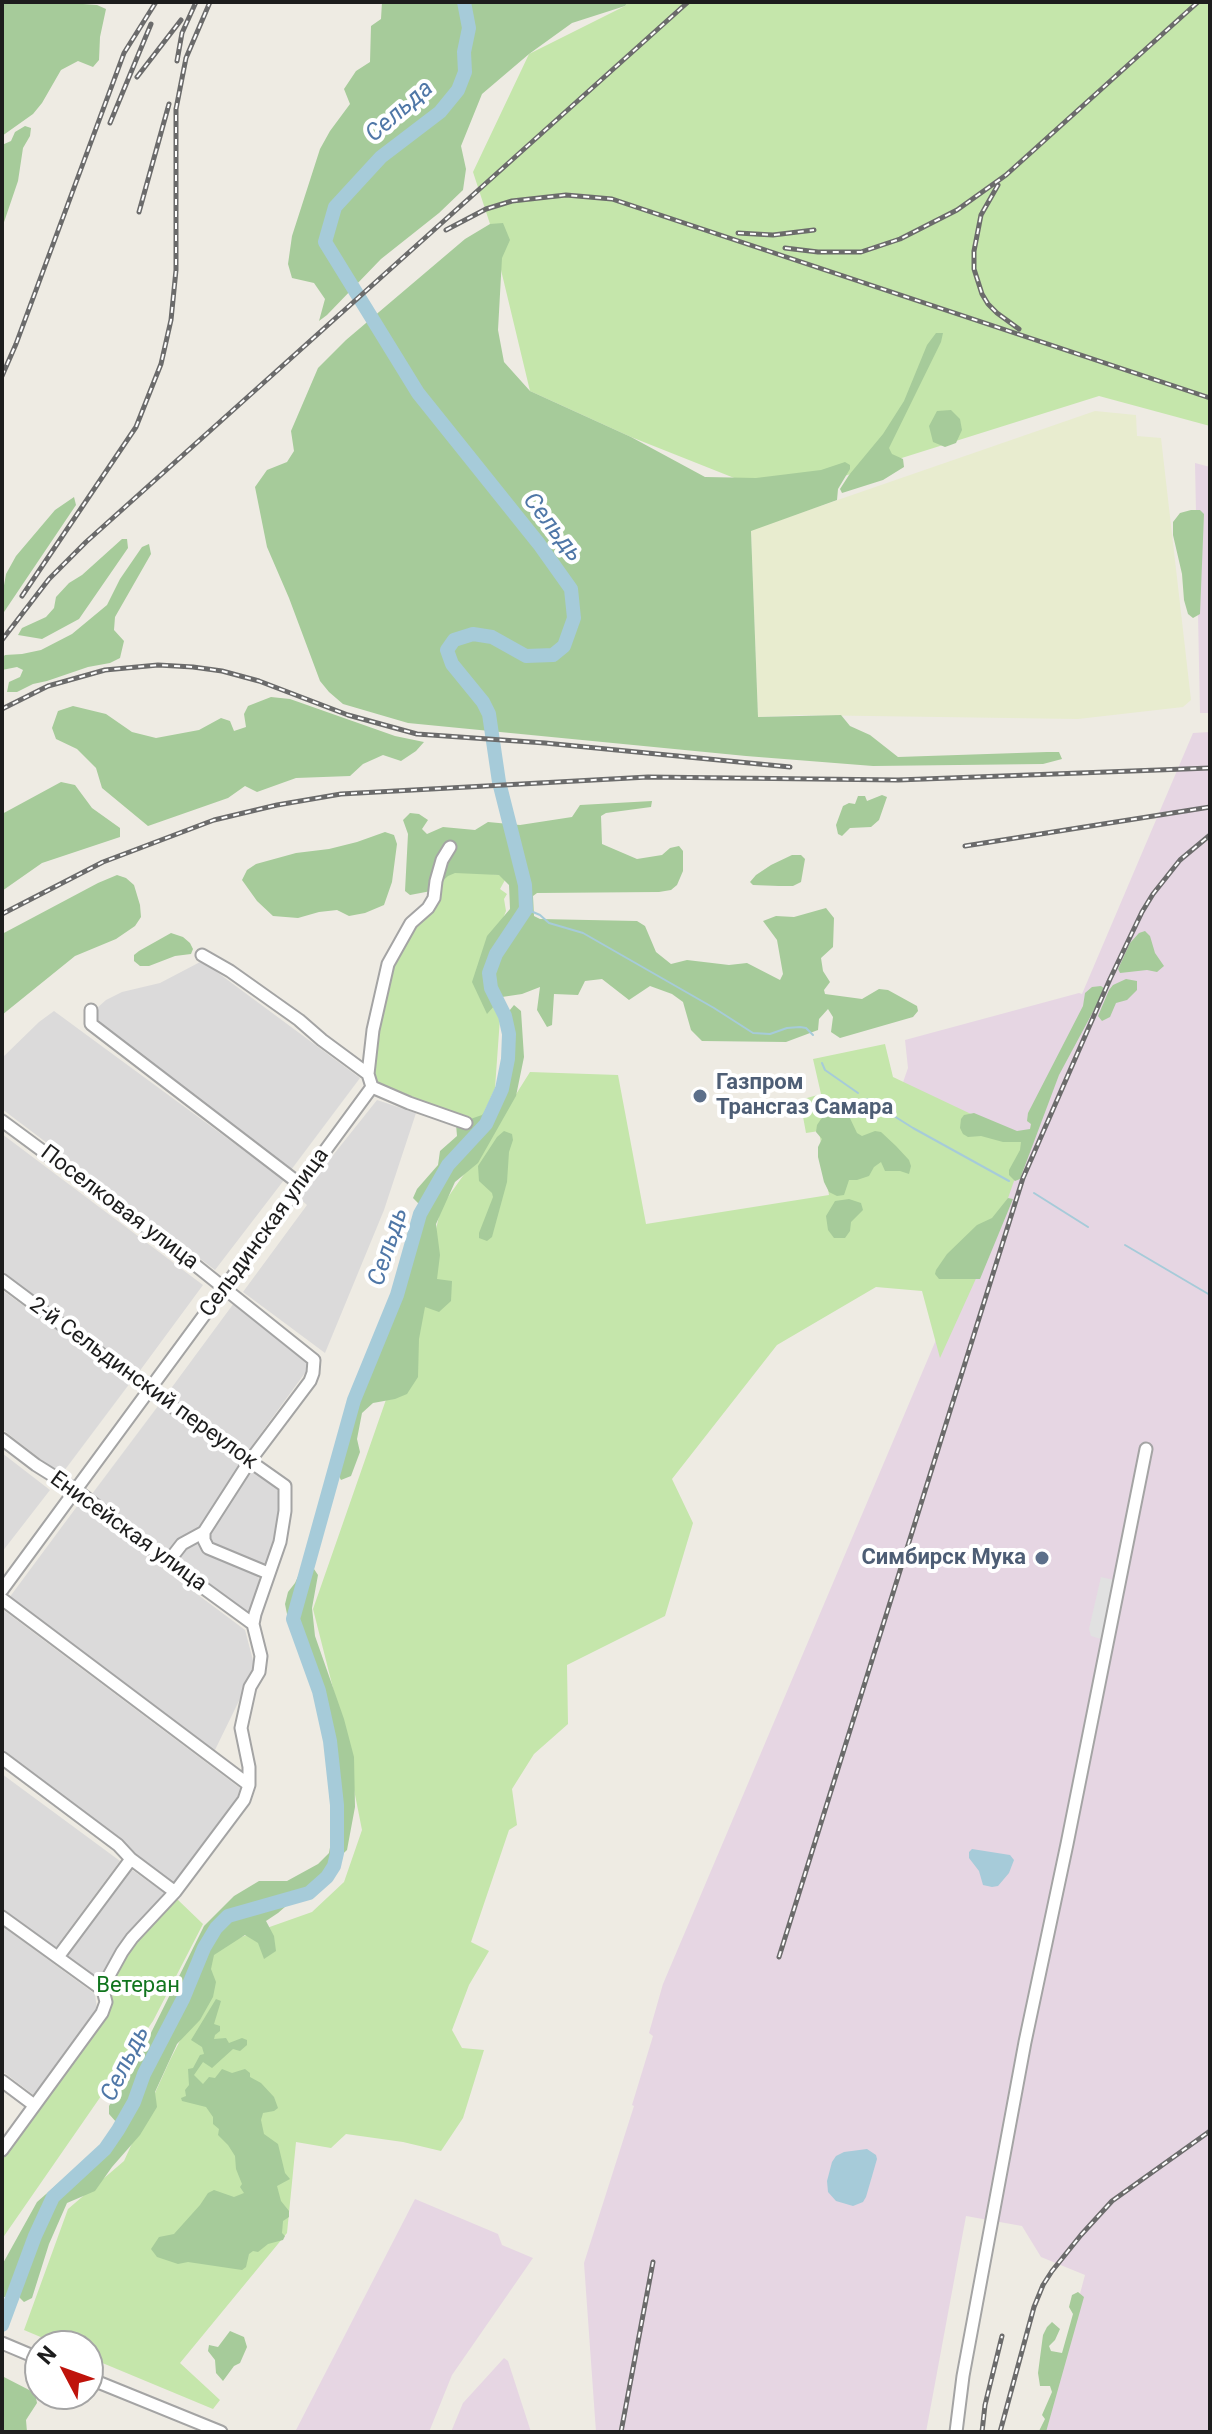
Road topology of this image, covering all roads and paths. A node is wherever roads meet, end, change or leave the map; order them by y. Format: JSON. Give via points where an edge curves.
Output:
{"nodes":[{"id":1,"x":450,"y":847,"type":"dead end"},
{"id":2,"x":202,"y":955,"type":"dead end"},
{"id":3,"x":91,"y":1010,"type":"dead end"},
{"id":4,"x":368,"y":1074,"type":"junction"},
{"id":5,"x":372,"y":1087,"type":"junction"},
{"id":6,"x":2,"y":1121,"type":"edge"},
{"id":7,"x":466,"y":1123,"type":"dead end"},
{"id":8,"x":301,"y":1185,"type":"junction"},
{"id":9,"x":2,"y":1280,"type":"edge"},
{"id":10,"x":225,"y":1288,"type":"junction"},
{"id":11,"x":149,"y":1390,"type":"junction"},
{"id":12,"x":2,"y":1439,"type":"edge"},
{"id":13,"x":1146,"y":1449,"type":"dead end"},
{"id":14,"x":249,"y":1462,"type":"junction"},
{"id":15,"x":76,"y":1490,"type":"junction"},
{"id":16,"x":204,"y":1532,"type":"junction"},
{"id":17,"x":168,"y":1562,"type":"junction"},
{"id":18,"x":268,"y":1573,"type":"junction"},
{"id":19,"x":2,"y":1590,"type":"edge"},
{"id":20,"x":2,"y":1599,"type":"edge"},
{"id":21,"x":253,"y":1624,"type":"junction"},
{"id":22,"x":2,"y":1758,"type":"edge"},
{"id":23,"x":249,"y":1785,"type":"junction"},
{"id":24,"x":131,"y":1859,"type":"junction"},
{"id":25,"x":175,"y":1892,"type":"junction"},
{"id":26,"x":2,"y":1917,"type":"edge"},
{"id":27,"x":58,"y":1957,"type":"junction"},
{"id":28,"x":103,"y":1990,"type":"junction"},
{"id":29,"x":2,"y":2081,"type":"edge"},
{"id":30,"x":34,"y":2105,"type":"junction"},
{"id":31,"x":2,"y":2150,"type":"edge"},
{"id":32,"x":2,"y":2343,"type":"edge"},
{"id":33,"x":24,"y":2352,"type":"edge"},
{"id":34,"x":104,"y":2384,"type":"edge"},
{"id":35,"x":221,"y":2432,"type":"edge"},
{"id":36,"x":956,"y":2432,"type":"edge"}],
"edges":[{"from":1,"to":4,"type":"street","via":[[434,898],[411,923],[388,964]]},
{"from":2,"to":4,"type":"street"},
{"from":3,"to":8,"type":"street","via":[[91,1024]]},
{"from":4,"to":5,"type":"street"},
{"from":5,"to":7,"type":"street"},
{"from":5,"to":8,"type":"street","name":"Сельдинская улица"},
{"from":6,"to":10,"type":"street","name":"Поселковая улица"},
{"from":8,"to":10,"type":"street","name":"Сельдинская улица"},
{"from":9,"to":11,"type":"street","name":"2-й Сельдинский переулок"},
{"from":10,"to":11,"type":"street","name":"Сельдинская улица"},
{"from":10,"to":14,"type":"street","name":"Поселковая улица","via":[[311,1356],[315,1365],[310,1381]]},
{"from":11,"to":14,"type":"street","name":"2-й Сельдинский переулок"},
{"from":11,"to":15,"type":"street","name":"Сельдинская улица"},
{"from":12,"to":15,"type":"street","name":"Енисейская улица"},
{"from":13,"to":36,"type":"street","via":[[1025,2042]]},
{"from":14,"to":16,"type":"street"},
{"from":14,"to":18,"type":"street","name":"2-й Сельдинский переулок","via":[[285,1486],[284,1528]]},
{"from":15,"to":17,"type":"street","name":"Енисейская улица"},
{"from":15,"to":19,"type":"street","name":"Сельдинская улица"},
{"from":16,"to":17,"type":"street","via":[[182,1544]]},
{"from":16,"to":18,"type":"street","via":[[208,1548]]},
{"from":17,"to":21,"type":"street","name":"Енисейская улица"},
{"from":18,"to":21,"type":"street"},
{"from":20,"to":23,"type":"street"},
{"from":21,"to":23,"type":"street","via":[[261,1656],[241,1728]]},
{"from":22,"to":24,"type":"street"},
{"from":23,"to":25,"type":"street","via":[[244,1800]]},
{"from":24,"to":25,"type":"street"},
{"from":24,"to":27,"type":"street"},
{"from":25,"to":28,"type":"street","via":[[127,1945]]},
{"from":26,"to":27,"type":"street"},
{"from":27,"to":28,"type":"street"},
{"from":28,"to":30,"type":"street","via":[[102,2013]]},
{"from":29,"to":30,"type":"street"},
{"from":30,"to":31,"type":"street"},
{"from":32,"to":33,"type":"street"},
{"from":34,"to":35,"type":"street"}]}
